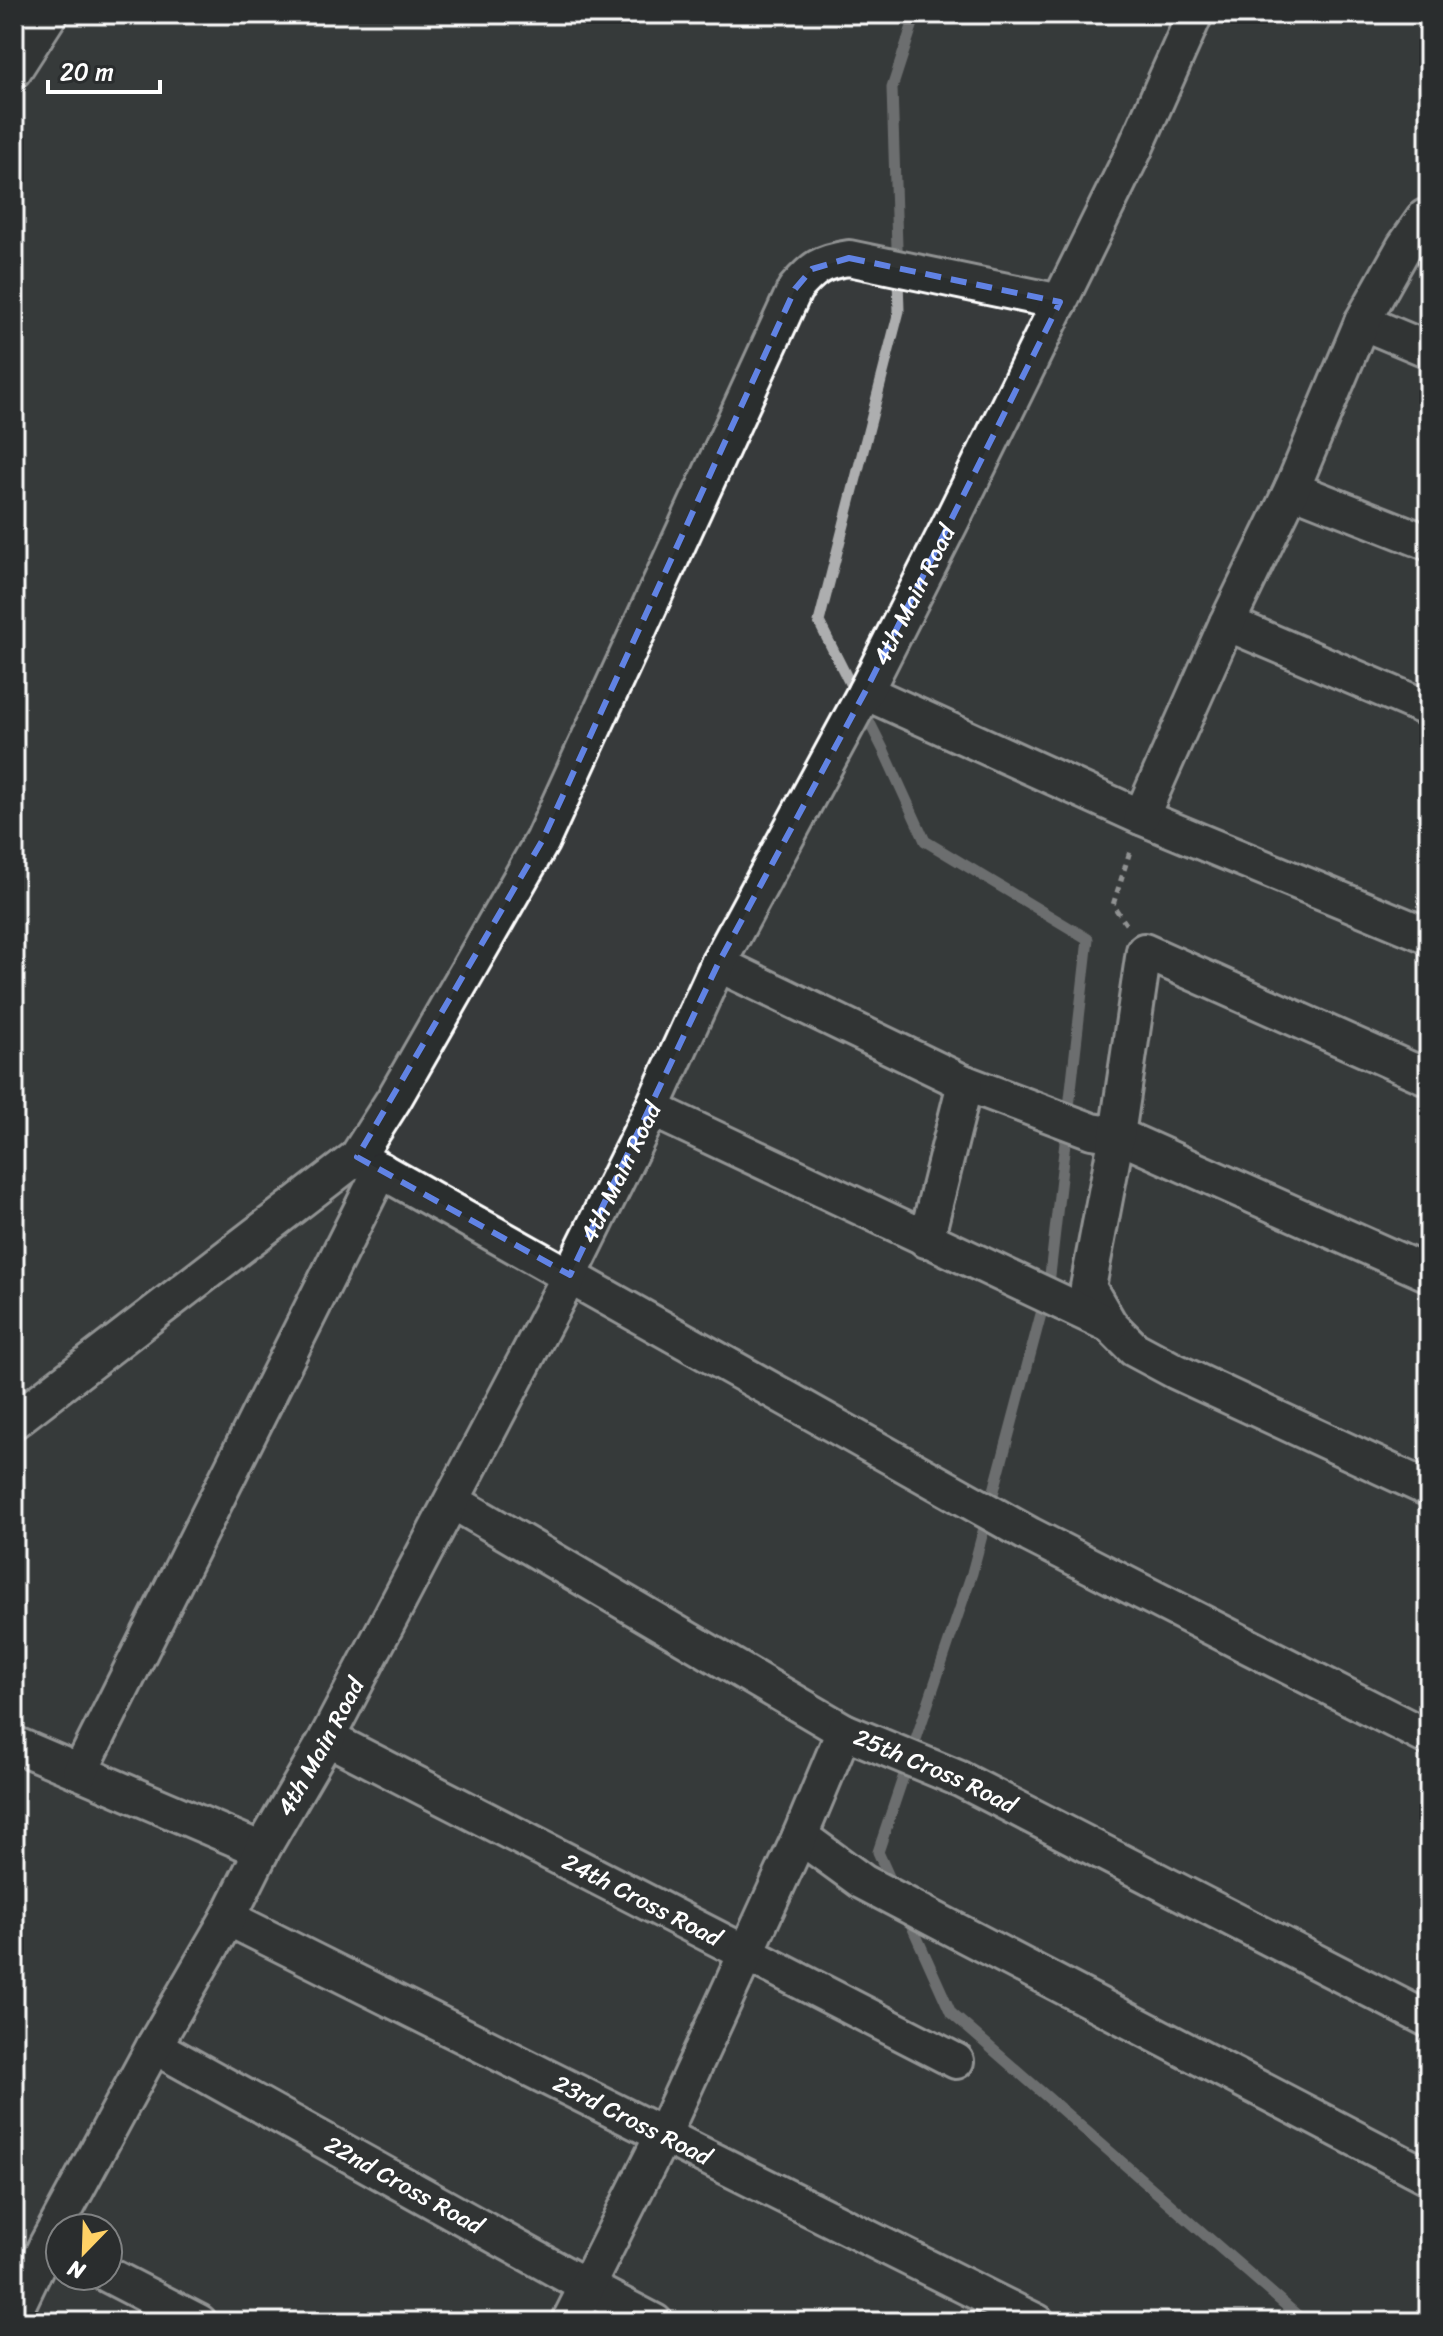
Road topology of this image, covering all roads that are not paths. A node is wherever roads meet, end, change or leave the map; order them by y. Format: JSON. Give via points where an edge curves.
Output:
{"nodes":[{"id":1,"x":50,"y":14,"type":"edge"},
{"id":2,"x":1195,"y":14,"type":"edge"},
{"id":3,"x":14,"y":70,"type":"edge"},
{"id":4,"x":1429,"y":216,"type":"edge"},
{"id":5,"x":1060,"y":302,"type":"junction"},
{"id":6,"x":1362,"y":322,"type":"junction"},
{"id":7,"x":1429,"y":350,"type":"edge"},
{"id":8,"x":1292,"y":489,"type":"junction"},
{"id":9,"x":1429,"y":543,"type":"edge"},
{"id":10,"x":1227,"y":623,"type":"junction"},
{"id":11,"x":865,"y":692,"type":"junction"},
{"id":12,"x":1429,"y":709,"type":"edge"},
{"id":13,"x":1141,"y":817,"type":"junction"},
{"id":14,"x":1429,"y":936,"type":"edge"},
{"id":15,"x":718,"y":964,"type":"junction"},
{"id":16,"x":1429,"y":1078,"type":"edge"},
{"id":17,"x":965,"y":1083,"type":"junction"},
{"id":18,"x":652,"y":1109,"type":"junction"},
{"id":19,"x":1104,"y":1133,"type":"junction"},
{"id":20,"x":369,"y":1164,"type":"junction"},
{"id":21,"x":926,"y":1240,"type":"junction"},
{"id":22,"x":1429,"y":1274,"type":"edge"},
{"id":23,"x":570,"y":1275,"type":"junction"},
{"id":24,"x":1096,"y":1318,"type":"junction"},
{"id":25,"x":14,"y":1421,"type":"edge"},
{"id":26,"x":1429,"y":1489,"type":"edge"},
{"id":27,"x":452,"y":1501,"type":"junction"},
{"id":28,"x":859,"y":1737,"type":"junction"},
{"id":29,"x":327,"y":1738,"type":"junction"},
{"id":30,"x":1429,"y":1738,"type":"edge"},
{"id":31,"x":14,"y":1744,"type":"edge"},
{"id":32,"x":80,"y":1772,"type":"junction"},
{"id":33,"x":800,"y":1836,"type":"junction"},
{"id":34,"x":262,"y":1850,"type":"junction"},
{"id":35,"x":228,"y":1918,"type":"junction"},
{"id":36,"x":746,"y":1953,"type":"junction"},
{"id":37,"x":1429,"y":2020,"type":"edge"},
{"id":38,"x":154,"y":2046,"type":"junction"},
{"id":39,"x":956,"y":2061,"type":"dead end"},
{"id":40,"x":662,"y":2137,"type":"junction"},
{"id":41,"x":1429,"y":2177,"type":"edge"},
{"id":42,"x":71,"y":2212,"type":"edge"},
{"id":43,"x":44,"y":2264,"type":"edge"},
{"id":44,"x":124,"y":2283,"type":"edge"},
{"id":45,"x":586,"y":2286,"type":"junction"},
{"id":46,"x":14,"y":2313,"type":"edge"},
{"id":47,"x":199,"y":2322,"type":"edge"},
{"id":48,"x":569,"y":2322,"type":"edge"},
{"id":49,"x":655,"y":2322,"type":"edge"},
{"id":50,"x":1037,"y":2322,"type":"edge"}],
"edges":[{"from":1,"to":3,"type":"street"},
{"from":2,"to":5,"type":"street","name":"4th Main Road"},
{"from":4,"to":6,"type":"street","via":[[1404,247]]},
{"from":5,"to":11,"type":"street","name":"4th Main Road"},
{"from":5,"to":20,"type":"street","via":[[849,258],[812,269],[795,289],[542,841],[394,1099]]},
{"from":6,"to":7,"type":"street"},
{"from":6,"to":8,"type":"street"},
{"from":8,"to":9,"type":"street"},
{"from":8,"to":10,"type":"street"},
{"from":10,"to":12,"type":"street"},
{"from":10,"to":13,"type":"street"},
{"from":11,"to":13,"type":"street"},
{"from":11,"to":15,"type":"street","name":"4th Main Road"},
{"from":13,"to":14,"type":"street"},
{"from":15,"to":17,"type":"street"},
{"from":15,"to":18,"type":"street","name":"4th Main Road"},
{"from":16,"to":19,"type":"street","via":[[1144,951]]},
{"from":17,"to":19,"type":"street"},
{"from":17,"to":21,"type":"street"},
{"from":18,"to":21,"type":"street"},
{"from":18,"to":23,"type":"street","name":"4th Main Road"},
{"from":19,"to":22,"type":"street"},
{"from":19,"to":24,"type":"street","via":[[1088,1287]]},
{"from":20,"to":23,"type":"street"},
{"from":20,"to":25,"type":"street"},
{"from":20,"to":32,"type":"street"},
{"from":21,"to":24,"type":"street"},
{"from":23,"to":27,"type":"street","name":"4th Main Road"},
{"from":23,"to":30,"type":"street","via":[[1030,1535]]},
{"from":24,"to":26,"type":"street","via":[[1134,1349],[1175,1371]]},
{"from":27,"to":28,"type":"street","name":"25th Cross Road"},
{"from":27,"to":29,"type":"street","name":"4th Main Road"},
{"from":28,"to":33,"type":"street"},
{"from":28,"to":37,"type":"street","name":"25th Cross Road","via":[[960,1779]]},
{"from":29,"to":34,"type":"street","name":"4th Main Road"},
{"from":29,"to":36,"type":"street","name":"24th Cross Road"},
{"from":31,"to":32,"type":"street"},
{"from":32,"to":34,"type":"street"},
{"from":33,"to":36,"type":"street"},
{"from":33,"to":41,"type":"street","via":[[863,1882]]},
{"from":34,"to":35,"type":"street","name":"4th Main Road"},
{"from":35,"to":38,"type":"street","name":"4th Main Road"},
{"from":35,"to":40,"type":"street","name":"23rd Cross Road"},
{"from":36,"to":39,"type":"street","name":"24th Cross Road"},
{"from":36,"to":40,"type":"street"},
{"from":38,"to":42,"type":"street","name":"4th Main Road"},
{"from":38,"to":45,"type":"street","name":"22nd Cross Road"},
{"from":40,"to":45,"type":"street"},
{"from":40,"to":50,"type":"street","name":"23rd Cross Road"},
{"from":43,"to":46,"type":"street","name":"4th Main Road"},
{"from":44,"to":47,"type":"street"},
{"from":45,"to":48,"type":"street"},
{"from":45,"to":49,"type":"street","name":"22nd Cross Road"}]}
